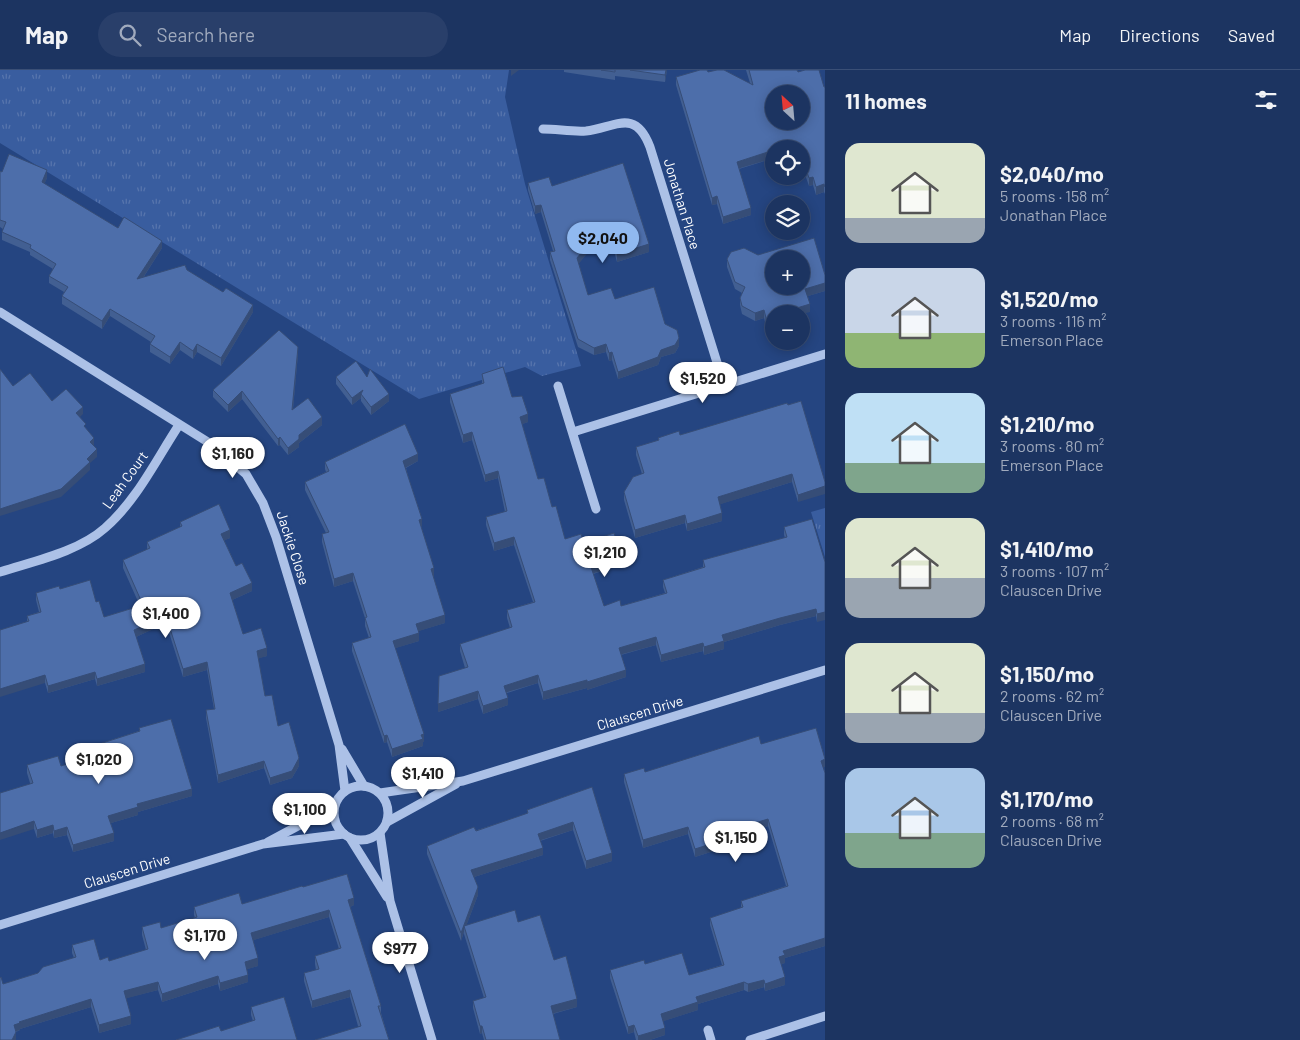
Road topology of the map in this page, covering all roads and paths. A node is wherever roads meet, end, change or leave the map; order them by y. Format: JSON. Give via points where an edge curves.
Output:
{"nodes":[{"id":1,"x":543,"y":129,"type":"dead end"},
{"id":2,"x":0,"y":312,"type":"edge"},
{"id":3,"x":825,"y":354,"type":"edge"},
{"id":4,"x":724,"y":385,"type":"junction"},
{"id":5,"x":558,"y":386,"type":"dead end"},
{"id":6,"x":179,"y":425,"type":"junction"},
{"id":7,"x":573,"y":432,"type":"junction"},
{"id":8,"x":596,"y":509,"type":"dead end"},
{"id":9,"x":0,"y":572,"type":"edge"},
{"id":10,"x":825,"y":670,"type":"edge"},
{"id":11,"x":339,"y":745,"type":"junction"},
{"id":12,"x":463,"y":781,"type":"junction"},
{"id":13,"x":364,"y":786,"type":"junction"},
{"id":14,"x":345,"y":791,"type":"junction"},
{"id":15,"x":380,"y":793,"type":"junction"},
{"id":16,"x":334,"y":804,"type":"junction"},
{"id":17,"x":387,"y":822,"type":"junction"},
{"id":18,"x":380,"y":833,"type":"junction"},
{"id":19,"x":347,"y":836,"type":"junction"},
{"id":20,"x":263,"y":844,"type":"junction"},
{"id":21,"x":390,"y":901,"type":"junction"},
{"id":22,"x":0,"y":925,"type":"edge"},
{"id":23,"x":825,"y":1016,"type":"edge"},
{"id":24,"x":708,"y":1030,"type":"dead end"},
{"id":25,"x":432,"y":1040,"type":"edge"},
{"id":26,"x":711,"y":1040,"type":"edge"},
{"id":27,"x":750,"y":1040,"type":"edge"}],
"edges":[{"from":1,"to":4,"type":"street","name":"Jonathan Place","via":[[585,131],[621,122],[641,129]]},
{"from":2,"to":6,"type":"street","name":"Jackie Close"},
{"from":3,"to":4,"type":"street"},
{"from":4,"to":7,"type":"street"},
{"from":5,"to":7,"type":"street"},
{"from":6,"to":9,"type":"street","name":"Leah Court","via":[[135,494],[104,529],[74,547]]},
{"from":6,"to":11,"type":"street","name":"Jackie Close","via":[[211,444],[246,474],[263,503]]},
{"from":7,"to":8,"type":"street"},
{"from":10,"to":12,"type":"street","name":"Clauscen Drive"},
{"from":11,"to":13,"type":"street"},
{"from":11,"to":14,"type":"street"},
{"from":12,"to":15,"type":"street","name":"Clauscen Drive"},
{"from":12,"to":17,"type":"street","name":"Clauscen Drive"},
{"from":13,"to":14,"type":"street"},
{"from":13,"to":15,"type":"street"},
{"from":14,"to":16,"type":"street"},
{"from":15,"to":17,"type":"street","via":[[388,810]]},
{"from":16,"to":19,"type":"street","via":[[335,822]]},
{"from":16,"to":20,"type":"street","name":"Clauscen Drive"},
{"from":17,"to":18,"type":"street"},
{"from":18,"to":19,"type":"street","via":[[365,840]]},
{"from":18,"to":21,"type":"street"},
{"from":19,"to":20,"type":"street","name":"Clauscen Drive"},
{"from":19,"to":21,"type":"street"},
{"from":20,"to":22,"type":"street","name":"Clauscen Drive"},
{"from":21,"to":25,"type":"street"},
{"from":23,"to":27,"type":"street"},
{"from":24,"to":26,"type":"street"}]}
